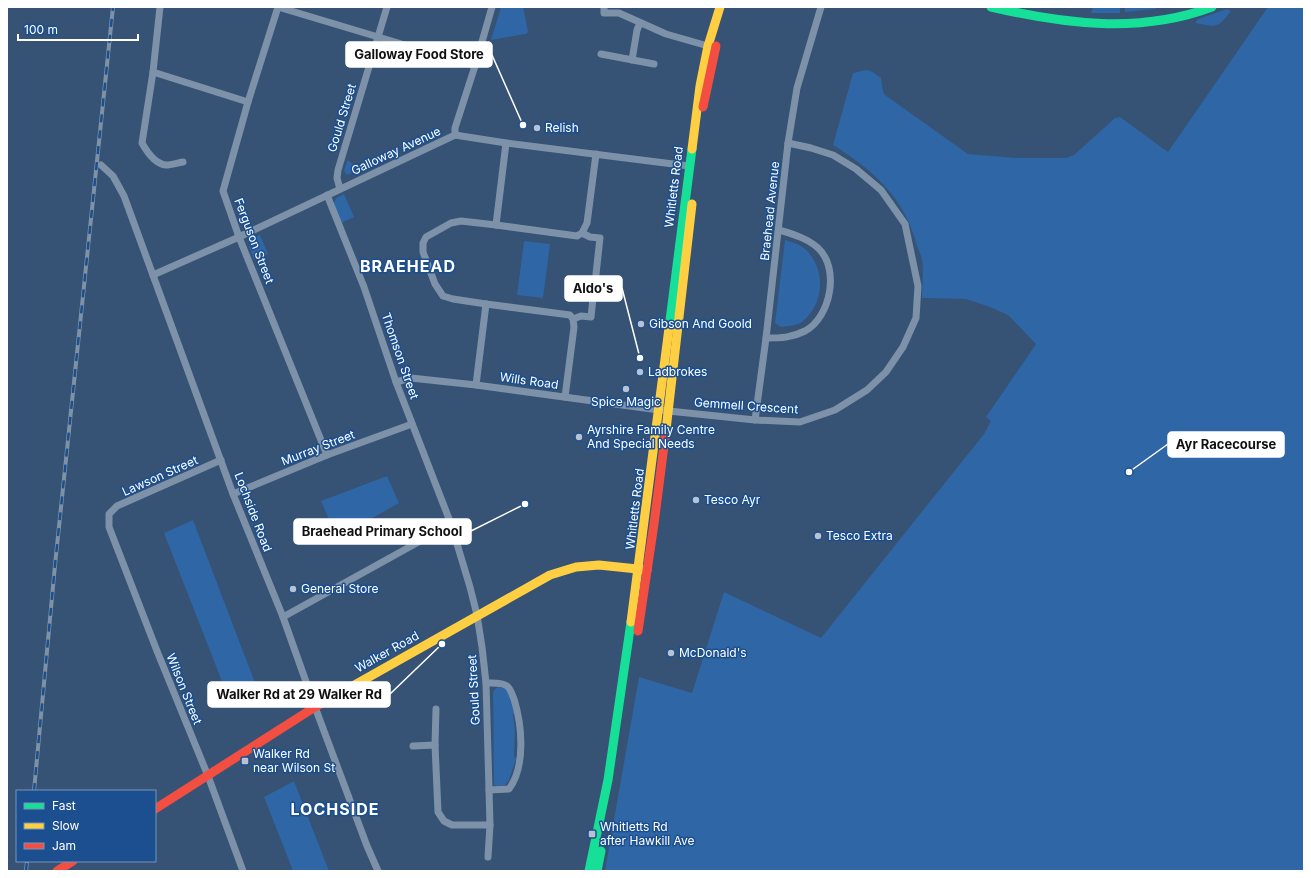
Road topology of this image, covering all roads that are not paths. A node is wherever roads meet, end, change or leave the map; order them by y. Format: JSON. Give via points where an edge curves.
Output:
{"nodes":[{"id":1,"x":160,"y":7,"type":"edge"},
{"id":2,"x":278,"y":7,"type":"edge"},
{"id":3,"x":387,"y":7,"type":"edge"},
{"id":4,"x":492,"y":7,"type":"edge"},
{"id":5,"x":604,"y":7,"type":"edge"},
{"id":6,"x":720,"y":7,"type":"edge"},
{"id":7,"x":728,"y":7,"type":"edge"},
{"id":8,"x":821,"y":7,"type":"edge"},
{"id":9,"x":990,"y":7,"type":"edge"},
{"id":10,"x":1212,"y":7,"type":"edge"},
{"id":11,"x":1001,"y":8,"type":"edge"},
{"id":12,"x":640,"y":23,"type":"junction"},
{"id":13,"x":378,"y":37,"type":"junction"},
{"id":14,"x":708,"y":46,"type":"junction"},
{"id":15,"x":601,"y":54,"type":"dead end"},
{"id":16,"x":632,"y":60,"type":"junction"},
{"id":17,"x":654,"y":64,"type":"dead end"},
{"id":18,"x":475,"y":66,"type":"junction"},
{"id":19,"x":154,"y":72,"type":"junction"},
{"id":20,"x":248,"y":102,"type":"junction"},
{"id":21,"x":455,"y":135,"type":"junction"},
{"id":22,"x":506,"y":143,"type":"junction"},
{"id":23,"x":788,"y":143,"type":"junction"},
{"id":24,"x":596,"y":154,"type":"junction"},
{"id":25,"x":182,"y":162,"type":"dead end"},
{"id":26,"x":101,"y":165,"type":"dead end"},
{"id":27,"x":689,"y":166,"type":"junction"},
{"id":28,"x":340,"y":189,"type":"junction"},
{"id":29,"x":327,"y":195,"type":"junction"},
{"id":30,"x":496,"y":226,"type":"junction"},
{"id":31,"x":779,"y":230,"type":"junction"},
{"id":32,"x":582,"y":233,"type":"junction"},
{"id":33,"x":239,"y":237,"type":"junction"},
{"id":34,"x":153,"y":275,"type":"junction"},
{"id":35,"x":486,"y":304,"type":"junction"},
{"id":36,"x":573,"y":319,"type":"junction"},
{"id":37,"x":766,"y":338,"type":"junction"},
{"id":38,"x":396,"y":382,"type":"junction"},
{"id":39,"x":476,"y":386,"type":"junction"},
{"id":40,"x":565,"y":397,"type":"junction"},
{"id":41,"x":659,"y":410,"type":"junction"},
{"id":42,"x":669,"y":411,"type":"junction"},
{"id":43,"x":755,"y":420,"type":"junction"},
{"id":44,"x":412,"y":424,"type":"junction"},
{"id":45,"x":327,"y":455,"type":"junction"},
{"id":46,"x":221,"y":460,"type":"junction"},
{"id":47,"x":233,"y":494,"type":"junction"},
{"id":48,"x":109,"y":514,"type":"joint"},
{"id":49,"x":451,"y":524,"type":"junction"},
{"id":50,"x":644,"y":569,"type":"junction"},
{"id":51,"x":477,"y":615,"type":"junction"},
{"id":52,"x":283,"y":617,"type":"junction"},
{"id":53,"x":486,"y":683,"type":"junction"},
{"id":54,"x":315,"y":707,"type":"junction"},
{"id":55,"x":436,"y":709,"type":"dead end"},
{"id":56,"x":435,"y":745,"type":"junction"},
{"id":57,"x":413,"y":746,"type":"dead end"},
{"id":58,"x":208,"y":776,"type":"junction"},
{"id":59,"x":489,"y":790,"type":"junction"},
{"id":60,"x":156,"y":808,"type":"edge"},
{"id":61,"x":490,"y":825,"type":"junction"},
{"id":62,"x":488,"y":858,"type":"dead end"},
{"id":63,"x":71,"y":862,"type":"edge"},
{"id":64,"x":57,"y":871,"type":"edge"},
{"id":65,"x":243,"y":871,"type":"edge"},
{"id":66,"x":378,"y":871,"type":"edge"},
{"id":67,"x":589,"y":871,"type":"edge"},
{"id":68,"x":597,"y":871,"type":"edge"}],
"edges":[{"from":1,"to":19,"type":"street"},
{"from":2,"to":13,"type":"street"},
{"from":2,"to":20,"type":"street","name":"Ferguson Street"},
{"from":3,"to":13,"type":"street","name":"Gould Street"},
{"from":4,"to":18,"type":"street"},
{"from":5,"to":12,"type":"street","via":[[604,13],[619,13]]},
{"from":6,"to":14,"type":"main road","name":"Whitletts Road"},
{"from":7,"to":42,"type":"main road","name":"Whitletts Road","via":[[715,51],[703,112]]},
{"from":8,"to":23,"type":"street","name":"Braehead Avenue","via":[[797,88]]},
{"from":9,"to":11,"type":"main road"},
{"from":10,"to":11,"type":"main road","via":[[1150,22],[1114,24],[1072,23]]},
{"from":12,"to":14,"type":"street","via":[[666,34]]},
{"from":12,"to":16,"type":"street"},
{"from":13,"to":18,"type":"street"},
{"from":13,"to":28,"type":"street","name":"Gould Street","via":[[338,170]]},
{"from":14,"to":27,"type":"main road","name":"Whitletts Road"},
{"from":15,"to":16,"type":"street"},
{"from":16,"to":17,"type":"street"},
{"from":18,"to":21,"type":"street"},
{"from":19,"to":20,"type":"street"},
{"from":19,"to":25,"type":"street","via":[[142,143],[155,160],[165,165]]},
{"from":20,"to":33,"type":"street","name":"Ferguson Street","via":[[223,191]]},
{"from":21,"to":22,"type":"street","name":"Galloway Avenue"},
{"from":21,"to":28,"type":"street","name":"Galloway Avenue"},
{"from":22,"to":24,"type":"street","name":"Galloway Avenue"},
{"from":22,"to":30,"type":"street"},
{"from":23,"to":31,"type":"street","name":"Braehead Avenue"},
{"from":23,"to":43,"type":"street","name":"Gemmell Crescent","via":[[833,155],[856,169],[881,190],[905,224],[918,286],[916,318],[903,347],[886,372],[867,390],[835,410],[800,422]]},
{"from":24,"to":27,"type":"street","name":"Galloway Avenue"},
{"from":24,"to":32,"type":"street","via":[[587,223]]},
{"from":26,"to":34,"type":"street","name":"Lochside Road","via":[[112,176],[124,196]]},
{"from":27,"to":41,"type":"main road","name":"Whitletts Road"},
{"from":28,"to":29,"type":"street","name":"Galloway Avenue"},
{"from":29,"to":33,"type":"street","name":"Galloway Avenue"},
{"from":29,"to":38,"type":"street","name":"Thomson Street","via":[[364,287]]},
{"from":30,"to":32,"type":"street","via":[[578,236]]},
{"from":30,"to":35,"type":"street","via":[[461,221],[426,237],[422,243],[435,284],[443,296]]},
{"from":31,"to":37,"type":"street","name":"Braehead Avenue"},
{"from":31,"to":37,"type":"street","via":[[799,236],[818,248],[830,271],[830,288],[826,306],[817,320],[806,330],[788,338]]},
{"from":32,"to":36,"type":"street","via":[[600,238],[596,277],[591,317],[581,316]]},
{"from":33,"to":34,"type":"street","name":"Galloway Avenue"},
{"from":33,"to":45,"type":"street","name":"Ferguson Street"},
{"from":34,"to":46,"type":"street","name":"Lochside Road"},
{"from":35,"to":36,"type":"street","via":[[563,313]]},
{"from":35,"to":39,"type":"street"},
{"from":36,"to":40,"type":"street"},
{"from":37,"to":43,"type":"street","name":"Braehead Avenue"},
{"from":38,"to":39,"type":"street","name":"Wills Road","via":[[411,378]]},
{"from":38,"to":44,"type":"street","name":"Thomson Street"},
{"from":39,"to":40,"type":"street","name":"Wills Road"},
{"from":40,"to":41,"type":"street","name":"Wills Road"},
{"from":41,"to":42,"type":"street","name":"Wills Road"},
{"from":41,"to":50,"type":"main road","name":"Whitletts Road"},
{"from":42,"to":43,"type":"street","name":"Gemmell Crescent"},
{"from":42,"to":50,"type":"main road","name":"Whitletts Road"},
{"from":44,"to":45,"type":"street","name":"Murray Street"},
{"from":44,"to":49,"type":"street","name":"Thomson Street"},
{"from":45,"to":47,"type":"street","name":"Murray Street"},
{"from":46,"to":47,"type":"street","name":"Lochside Road"},
{"from":46,"to":48,"type":"street","name":"Lawson Street","via":[[117,506]]},
{"from":47,"to":52,"type":"street","name":"Lochside Road"},
{"from":48,"to":58,"type":"street","name":"Wilson Street","via":[[109,527]]},
{"from":49,"to":51,"type":"street","name":"Gould Street"},
{"from":49,"to":52,"type":"street"},
{"from":50,"to":51,"type":"main road","name":"Walker Road","via":[[599,565],[576,567],[550,575]]},
{"from":50,"to":67,"type":"main road","name":"Whitletts Road","via":[[608,780]]},
{"from":50,"to":68,"type":"main road","name":"Whitletts Road","via":[[609,810]]},
{"from":51,"to":53,"type":"street","name":"Gould Street"},
{"from":51,"to":54,"type":"main road","name":"Walker Road"},
{"from":52,"to":54,"type":"street","name":"Lochside Road"},
{"from":53,"to":59,"type":"street","name":"Gould Street"},
{"from":53,"to":59,"type":"street","via":[[504,684],[511,690],[521,730],[521,751],[514,783],[509,789]]},
{"from":54,"to":58,"type":"main road","name":"Walker Road"},
{"from":54,"to":66,"type":"street","name":"Lochside Road"},
{"from":55,"to":56,"type":"street"},
{"from":56,"to":57,"type":"street"},
{"from":56,"to":61,"type":"street","via":[[440,817],[452,825]]},
{"from":58,"to":60,"type":"main road","name":"Walker Road"},
{"from":58,"to":65,"type":"street","name":"Wilson Street"},
{"from":59,"to":61,"type":"street","name":"Gould Street"},
{"from":61,"to":62,"type":"street","name":"Gould Street"},
{"from":63,"to":64,"type":"main road"}]}
